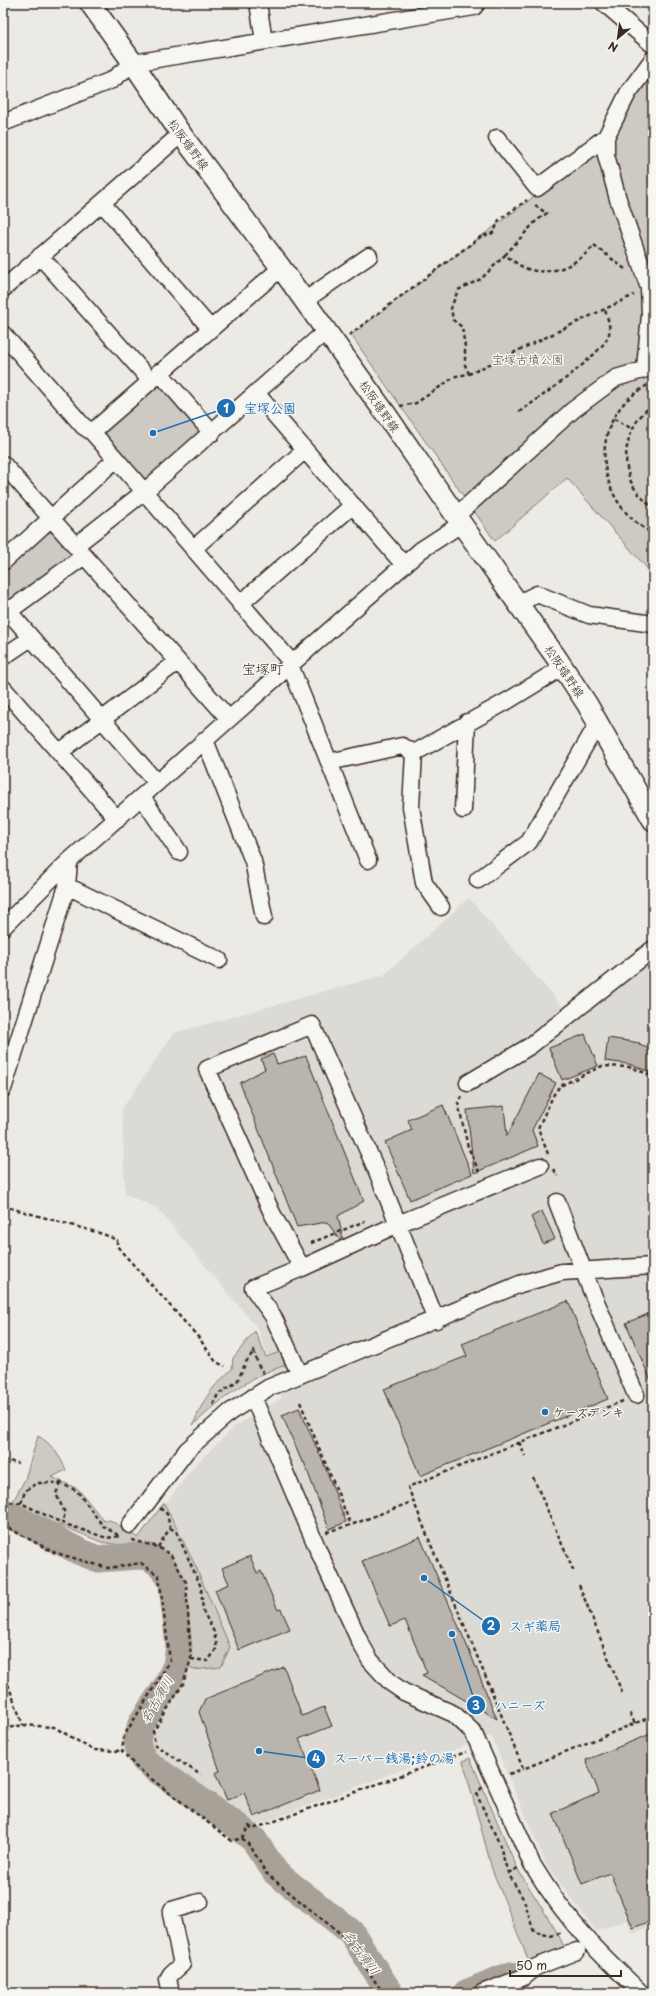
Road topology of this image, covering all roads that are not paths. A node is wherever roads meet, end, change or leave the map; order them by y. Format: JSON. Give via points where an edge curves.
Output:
{"nodes":[{"id":1,"x":90,"y":3,"type":"edge"},
{"id":2,"x":258,"y":3,"type":"edge"},
{"id":3,"x":477,"y":3,"type":"edge"},
{"id":4,"x":604,"y":3,"type":"edge"},
{"id":5,"x":264,"y":41,"type":"junction"},
{"id":6,"x":653,"y":45,"type":"edge"},
{"id":7,"x":653,"y":58,"type":"edge"},
{"id":8,"x":133,"y":63,"type":"junction"},
{"id":9,"x":3,"y":122,"type":"edge"},
{"id":10,"x":181,"y":134,"type":"junction"},
{"id":11,"x":606,"y":137,"type":"junction"},
{"id":12,"x":497,"y":138,"type":"dead end"},
{"id":13,"x":102,"y":203,"type":"junction"},
{"id":14,"x":40,"y":256,"type":"junction"},
{"id":15,"x":369,"y":256,"type":"dead end"},
{"id":16,"x":281,"y":268,"type":"junction"},
{"id":17,"x":3,"y":289,"type":"edge"},
{"id":18,"x":304,"y":300,"type":"junction"},
{"id":19,"x":210,"y":328,"type":"junction"},
{"id":20,"x":3,"y":334,"type":"edge"},
{"id":21,"x":332,"y":339,"type":"junction"},
{"id":22,"x":649,"y":368,"type":"edge"},
{"id":23,"x":155,"y":376,"type":"junction"},
{"id":24,"x":256,"y":393,"type":"junction"},
{"id":25,"x":92,"y":432,"type":"junction"},
{"id":26,"x":212,"y":433,"type":"junction"},
{"id":27,"x":305,"y":450,"type":"junction"},
{"id":28,"x":116,"y":460,"type":"junction"},
{"id":29,"x":3,"y":464,"type":"edge"},
{"id":30,"x":144,"y":492,"type":"junction"},
{"id":31,"x":353,"y":505,"type":"junction"},
{"id":32,"x":50,"y":518,"type":"junction"},
{"id":33,"x":458,"y":520,"type":"junction"},
{"id":34,"x":193,"y":549,"type":"junction"},
{"id":35,"x":79,"y":551,"type":"junction"},
{"id":36,"x":3,"y":562,"type":"edge"},
{"id":37,"x":404,"y":565,"type":"junction"},
{"id":38,"x":519,"y":603,"type":"junction"},
{"id":39,"x":240,"y":604,"type":"junction"},
{"id":40,"x":6,"y":608,"type":"edge"},
{"id":41,"x":653,"y":624,"type":"edge"},
{"id":42,"x":31,"y":638,"type":"junction"},
{"id":43,"x":3,"y":657,"type":"edge"},
{"id":44,"x":177,"y":662,"type":"junction"},
{"id":45,"x":291,"y":664,"type":"junction"},
{"id":46,"x":563,"y":667,"type":"junction"},
{"id":47,"x":3,"y":688,"type":"edge"},
{"id":48,"x":229,"y":719,"type":"junction"},
{"id":49,"x":102,"y":721,"type":"junction"},
{"id":50,"x":467,"y":722,"type":"junction"},
{"id":51,"x":598,"y":723,"type":"junction"},
{"id":52,"x":205,"y":740,"type":"junction"},
{"id":53,"x":60,"y":752,"type":"junction"},
{"id":54,"x":414,"y":753,"type":"junction"},
{"id":55,"x":329,"y":762,"type":"junction"},
{"id":56,"x":157,"y":783,"type":"junction"},
{"id":57,"x":142,"y":797,"type":"junction"},
{"id":58,"x":463,"y":810,"type":"dead end"},
{"id":59,"x":117,"y":819,"type":"junction"},
{"id":60,"x":653,"y":820,"type":"edge"},
{"id":61,"x":179,"y":852,"type":"dead end"},
{"id":62,"x":368,"y":860,"type":"dead end"},
{"id":63,"x":69,"y":861,"type":"junction"},
{"id":64,"x":478,"y":880,"type":"dead end"},
{"id":65,"x":67,"y":886,"type":"junction"},
{"id":66,"x":441,"y":907,"type":"dead end"},
{"id":67,"x":264,"y":917,"type":"dead end"},
{"id":68,"x":3,"y":927,"type":"edge"},
{"id":69,"x":653,"y":949,"type":"edge"},
{"id":70,"x":219,"y":960,"type":"dead end"},
{"id":71,"x":468,"y":1083,"type":"road end"},
{"id":72,"x":3,"y":1089,"type":"edge"},
{"id":73,"x":547,"y":1161,"type":"road end"},
{"id":74,"x":557,"y":1202,"type":"dead end"},
{"id":75,"x":398,"y":1224,"type":"junction"},
{"id":76,"x":653,"y":1266,"type":"edge"},
{"id":77,"x":302,"y":1268,"type":"junction"},
{"id":78,"x":584,"y":1271,"type":"junction"},
{"id":79,"x":436,"y":1320,"type":"junction"},
{"id":80,"x":300,"y":1375,"type":"junction"},
{"id":81,"x":636,"y":1395,"type":"road end"},
{"id":82,"x":253,"y":1397,"type":"junction"},
{"id":83,"x":125,"y":1534,"type":"road end"},
{"id":84,"x":200,"y":1902,"type":"dead end"},
{"id":85,"x":577,"y":1951,"type":"dead end"},
{"id":86,"x":171,"y":1993,"type":"edge"},
{"id":87,"x":482,"y":1993,"type":"edge"},
{"id":88,"x":641,"y":1993,"type":"edge"}],
"edges":[{"from":1,"to":8,"type":"main road","name":"松阪嬉野線"},
{"from":2,"to":5,"type":"street"},
{"from":3,"to":5,"type":"street","via":[[474,7]]},
{"from":4,"to":6,"type":"street"},
{"from":5,"to":8,"type":"street"},
{"from":7,"to":11,"type":"street","via":[[628,93]]},
{"from":8,"to":9,"type":"street","via":[[112,80]]},
{"from":8,"to":10,"type":"main road","name":"松阪嬉野線"},
{"from":10,"to":13,"type":"street"},
{"from":10,"to":16,"type":"main road","name":"松阪嬉野線"},
{"from":11,"to":12,"type":"street","via":[[537,188]]},
{"from":11,"to":22,"type":"street","via":[[606,154],[618,199],[649,288]]},
{"from":13,"to":14,"type":"street"},
{"from":13,"to":19,"type":"street"},
{"from":14,"to":17,"type":"street"},
{"from":14,"to":23,"type":"street"},
{"from":15,"to":18,"type":"street"},
{"from":16,"to":18,"type":"main road","name":"松阪嬉野線"},
{"from":16,"to":19,"type":"street"},
{"from":18,"to":21,"type":"main road","name":"松阪嬉野線"},
{"from":19,"to":23,"type":"street"},
{"from":20,"to":25,"type":"street"},
{"from":21,"to":24,"type":"street"},
{"from":21,"to":33,"type":"main road","name":"松阪嬉野線"},
{"from":22,"to":33,"type":"street","via":[[616,378],[573,410]]},
{"from":23,"to":25,"type":"street"},
{"from":23,"to":26,"type":"street"},
{"from":24,"to":26,"type":"street"},
{"from":24,"to":27,"type":"street"},
{"from":25,"to":28,"type":"street"},
{"from":26,"to":30,"type":"street"},
{"from":27,"to":31,"type":"street"},
{"from":27,"to":34,"type":"street"},
{"from":28,"to":30,"type":"street"},
{"from":28,"to":32,"type":"street"},
{"from":29,"to":32,"type":"street"},
{"from":30,"to":34,"type":"street"},
{"from":30,"to":35,"type":"street"},
{"from":31,"to":37,"type":"street"},
{"from":31,"to":39,"type":"street"},
{"from":32,"to":35,"type":"street"},
{"from":32,"to":36,"type":"street"},
{"from":33,"to":37,"type":"street"},
{"from":33,"to":38,"type":"main road","name":"松阪嬉野線"},
{"from":34,"to":39,"type":"street"},
{"from":35,"to":40,"type":"street"},
{"from":35,"to":44,"type":"street"},
{"from":37,"to":45,"type":"street"},
{"from":38,"to":41,"type":"street","via":[[537,594],[589,614]]},
{"from":38,"to":46,"type":"main road","name":"松阪嬉野線"},
{"from":39,"to":45,"type":"street"},
{"from":40,"to":42,"type":"street"},
{"from":42,"to":43,"type":"street"},
{"from":42,"to":49,"type":"street"},
{"from":44,"to":48,"type":"street"},
{"from":44,"to":49,"type":"street"},
{"from":45,"to":48,"type":"street"},
{"from":45,"to":55,"type":"street"},
{"from":46,"to":50,"type":"street"},
{"from":46,"to":51,"type":"main road","name":"松阪嬉野線"},
{"from":47,"to":53,"type":"street"},
{"from":48,"to":52,"type":"street"},
{"from":49,"to":53,"type":"street"},
{"from":49,"to":56,"type":"street"},
{"from":50,"to":54,"type":"street"},
{"from":50,"to":58,"type":"street"},
{"from":51,"to":60,"type":"main road","name":"松阪嬉野線"},
{"from":51,"to":64,"type":"street","via":[[529,842]]},
{"from":52,"to":56,"type":"street"},
{"from":52,"to":67,"type":"street","via":[[253,861]]},
{"from":53,"to":59,"type":"street"},
{"from":54,"to":55,"type":"street","via":[[402,746]]},
{"from":54,"to":66,"type":"street","via":[[411,807],[424,883]]},
{"from":55,"to":62,"type":"street"},
{"from":56,"to":57,"type":"street"},
{"from":57,"to":59,"type":"street"},
{"from":57,"to":61,"type":"street"},
{"from":59,"to":63,"type":"street"},
{"from":63,"to":65,"type":"street"},
{"from":63,"to":68,"type":"street"},
{"from":65,"to":70,"type":"street"},
{"from":65,"to":72,"type":"street"},
{"from":69,"to":71,"type":"street","via":[[530,1046]]},
{"from":73,"to":75,"type":"street"},
{"from":74,"to":78,"type":"street"},
{"from":75,"to":77,"type":"street"},
{"from":75,"to":77,"type":"street","via":[[312,1026],[207,1069],[272,1213]]},
{"from":75,"to":79,"type":"street"},
{"from":76,"to":78,"type":"street"},
{"from":77,"to":80,"type":"street","via":[[253,1288],[273,1316]]},
{"from":78,"to":79,"type":"street","via":[[562,1272],[520,1284]]},
{"from":78,"to":81,"type":"street"},
{"from":79,"to":80,"type":"street"},
{"from":80,"to":82,"type":"street"},
{"from":82,"to":83,"type":"street","via":[[230,1412],[187,1450]]},
{"from":82,"to":88,"type":"street","via":[[319,1552],[370,1660],[382,1675],[404,1692],[454,1714],[474,1732],[532,1864],[543,1883],[589,1942]]},
{"from":84,"to":86,"type":"street","via":[[172,1910],[182,1964],[168,1979]]},
{"from":85,"to":87,"type":"street","via":[[536,1967],[524,1977]]}]}
